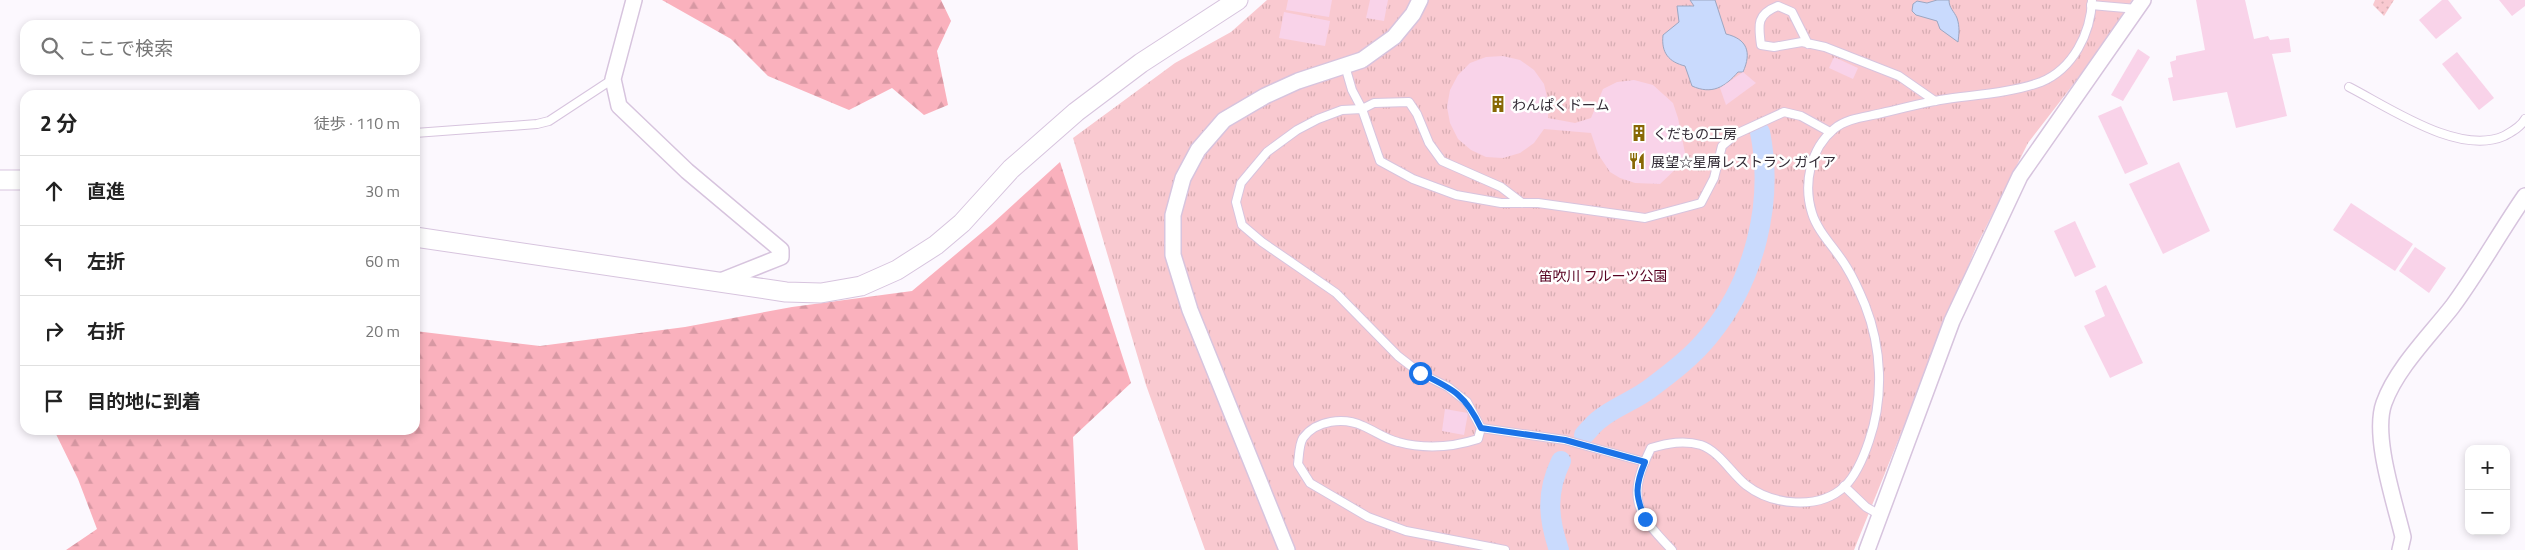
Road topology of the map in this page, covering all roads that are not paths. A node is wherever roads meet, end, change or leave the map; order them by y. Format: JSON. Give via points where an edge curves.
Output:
{"nodes":[{"id":1,"x":634,"y":0,"type":"edge"},
{"id":2,"x":1238,"y":0,"type":"edge"},
{"id":3,"x":1420,"y":0,"type":"edge"},
{"id":4,"x":2092,"y":2,"type":"edge"},
{"id":5,"x":2140,"y":5,"type":"edge"},
{"id":6,"x":1808,"y":44,"type":"junction"},
{"id":7,"x":1345,"y":66,"type":"junction"},
{"id":8,"x":613,"y":79,"type":"junction"},
{"id":9,"x":2350,"y":87,"type":"dead end"},
{"id":10,"x":1935,"y":101,"type":"junction"},
{"id":11,"x":1362,"y":108,"type":"junction"},
{"id":12,"x":2525,"y":120,"type":"edge"},
{"id":13,"x":1830,"y":132,"type":"junction"},
{"id":14,"x":420,"y":133,"type":"edge"},
{"id":15,"x":0,"y":180,"type":"edge"},
{"id":16,"x":20,"y":180,"type":"edge"},
{"id":17,"x":2525,"y":196,"type":"edge"},
{"id":18,"x":1522,"y":203,"type":"junction"},
{"id":19,"x":420,"y":239,"type":"edge"},
{"id":20,"x":717,"y":283,"type":"junction"},
{"id":21,"x":1481,"y":428,"type":"junction"},
{"id":22,"x":1645,"y":462,"type":"junction"},
{"id":23,"x":1844,"y":486,"type":"junction"},
{"id":24,"x":1880,"y":515,"type":"junction"},
{"id":25,"x":1287,"y":550,"type":"edge"},
{"id":26,"x":1504,"y":550,"type":"edge"},
{"id":27,"x":1672,"y":550,"type":"edge"},
{"id":28,"x":1867,"y":550,"type":"edge"},
{"id":29,"x":2400,"y":550,"type":"edge"}],
"edges":[{"from":1,"to":8,"type":"street"},
{"from":2,"to":20,"type":"street","via":[[1141,62],[1076,112],[1012,169],[936,245],[897,270],[861,286],[821,293]]},
{"from":3,"to":7,"type":"street","via":[[1394,37],[1362,60]]},
{"from":4,"to":5,"type":"lane"},
{"from":4,"to":10,"type":"lane","via":[[2087,33],[2069,62],[2042,81]]},
{"from":5,"to":24,"type":"street","via":[[2020,176],[1952,321]]},
{"from":6,"to":6,"type":"lane","via":[[1761,45],[1760,20],[1765,11],[1778,6],[1792,12]]},
{"from":6,"to":10,"type":"lane","via":[[1899,76]]},
{"from":7,"to":11,"type":"lane","via":[[1352,90]]},
{"from":7,"to":25,"type":"street","via":[[1264,96],[1224,120],[1198,150],[1183,178],[1173,215],[1173,255],[1190,310]]},
{"from":8,"to":14,"type":"lane","via":[[549,121]]},
{"from":8,"to":20,"type":"street","via":[[619,106],[687,171],[780,250],[781,257]]},
{"from":9,"to":12,"type":"lane","via":[[2455,139],[2493,140],[2510,133]]},
{"from":10,"to":13,"type":"lane","via":[[1856,118]]},
{"from":11,"to":18,"type":"lane","via":[[1380,161],[1413,179],[1456,195],[1501,203]]},
{"from":11,"to":18,"type":"lane","via":[[1374,103],[1409,102],[1429,143],[1442,161],[1501,187]]},
{"from":11,"to":21,"type":"lane","via":[[1342,110],[1318,119],[1296,130],[1267,152],[1241,183],[1236,202],[1242,225],[1336,293],[1413,368],[1448,386],[1467,402]]},
{"from":13,"to":18,"type":"lane","via":[[1801,116],[1784,112],[1736,134],[1722,146],[1714,178],[1701,203],[1645,218]]},
{"from":13,"to":23,"type":"lane","via":[[1821,141],[1812,160],[1808,185],[1812,214],[1847,267],[1865,305],[1872,326],[1880,380],[1874,428],[1866,451]]},
{"from":15,"to":16,"type":"street"},
{"from":17,"to":29,"type":"street","via":[[2451,308],[2427,334],[2384,403],[2381,433],[2403,537]]},
{"from":19,"to":20,"type":"street"},
{"from":21,"to":22,"type":"lane","via":[[1565,440]]},
{"from":21,"to":26,"type":"lane","via":[[1478,439],[1461,444],[1423,446],[1382,437],[1362,425],[1330,422],[1314,427],[1302,439],[1298,464],[1310,484],[1368,517],[1406,531]]},
{"from":22,"to":23,"type":"lane","via":[[1651,448],[1685,442],[1704,446],[1745,484],[1769,499],[1811,502]]},
{"from":22,"to":27,"type":"lane","via":[[1637,483],[1638,501],[1645,519]]},
{"from":23,"to":24,"type":"lane","via":[[1866,507]]},
{"from":24,"to":28,"type":"street"}]}
